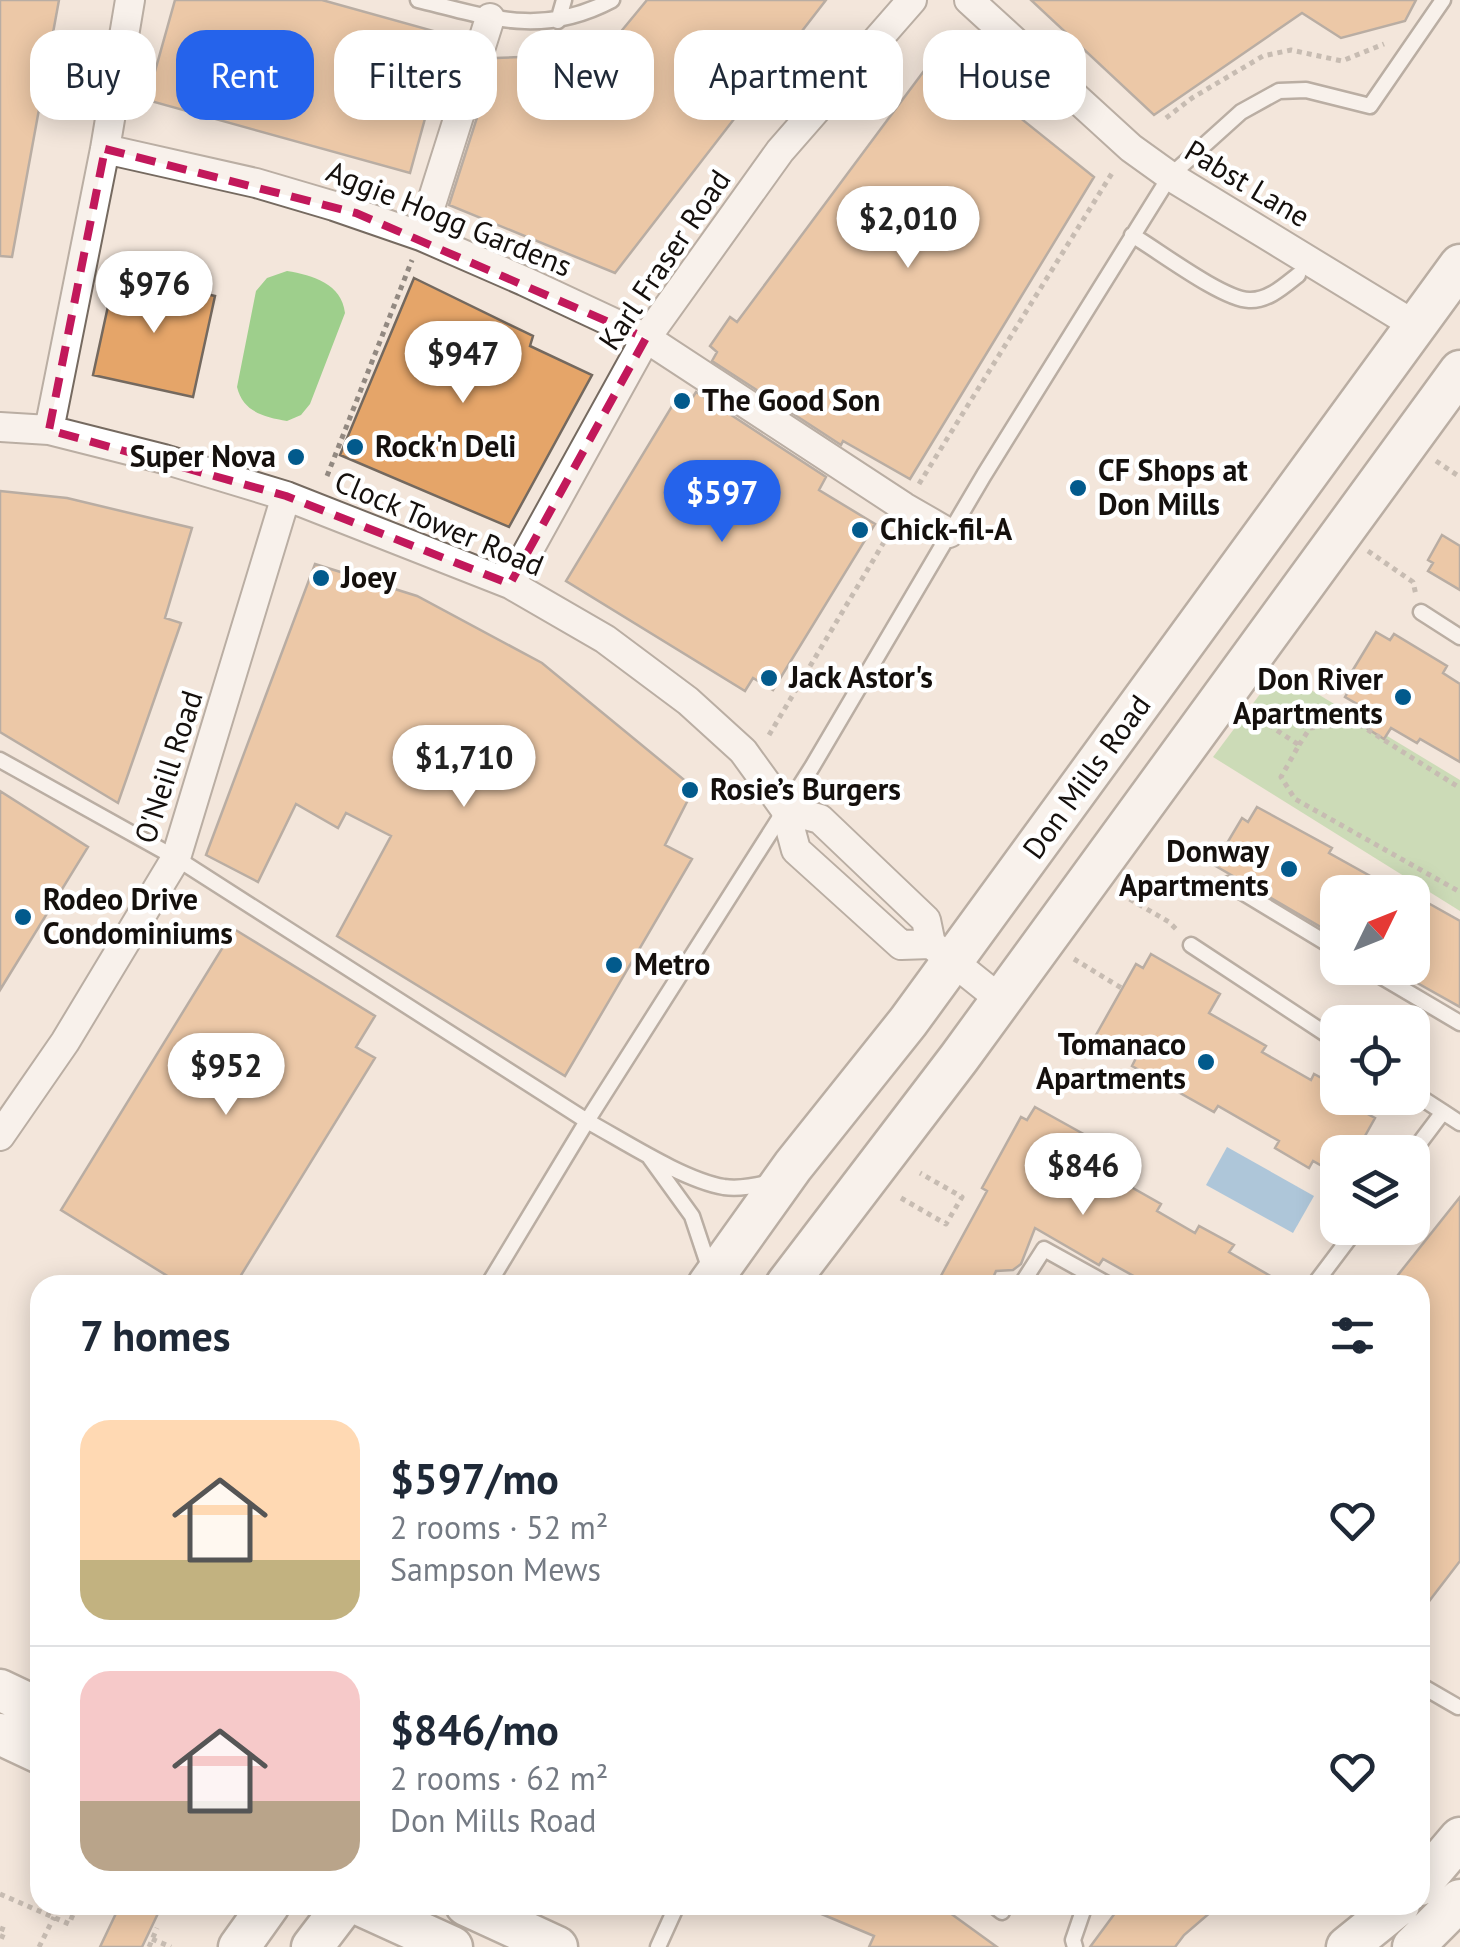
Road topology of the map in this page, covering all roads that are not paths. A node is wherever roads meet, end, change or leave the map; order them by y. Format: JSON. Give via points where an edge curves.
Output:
{"nodes":[{"id":1,"x":130,"y":0,"type":"edge"},
{"id":2,"x":418,"y":0,"type":"edge"},
{"id":3,"x":564,"y":0,"type":"edge"},
{"id":4,"x":612,"y":0,"type":"edge"},
{"id":5,"x":912,"y":0,"type":"edge"},
{"id":6,"x":968,"y":0,"type":"edge"},
{"id":7,"x":1443,"y":0,"type":"edge"},
{"id":8,"x":490,"y":18,"type":"junction"},
{"id":9,"x":558,"y":21,"type":"junction"},
{"id":10,"x":105,"y":150,"type":"junction"},
{"id":11,"x":1170,"y":176,"type":"junction"},
{"id":12,"x":1132,"y":235,"type":"junction"},
{"id":13,"x":421,"y":236,"type":"junction"},
{"id":14,"x":1460,"y":265,"type":"edge"},
{"id":15,"x":1298,"y":276,"type":"dead end"},
{"id":16,"x":1416,"y":326,"type":"junction"},
{"id":17,"x":646,"y":338,"type":"junction"},
{"id":18,"x":1460,"y":372,"type":"edge"},
{"id":19,"x":0,"y":427,"type":"edge"},
{"id":20,"x":50,"y":430,"type":"junction"},
{"id":21,"x":286,"y":496,"type":"junction"},
{"id":22,"x":949,"y":533,"type":"junction"},
{"id":23,"x":510,"y":584,"type":"junction"},
{"id":24,"x":1420,"y":612,"type":"road end"},
{"id":25,"x":1460,"y":637,"type":"edge"},
{"id":26,"x":0,"y":760,"type":"edge"},
{"id":27,"x":785,"y":809,"type":"junction"},
{"id":28,"x":176,"y":858,"type":"junction"},
{"id":29,"x":1229,"y":884,"type":"dead end"},
{"id":30,"x":1320,"y":939,"type":"edge"},
{"id":31,"x":1191,"y":945,"type":"road end"},
{"id":32,"x":942,"y":953,"type":"junction"},
{"id":33,"x":1395,"y":985,"type":"edge"},
{"id":34,"x":1000,"y":1000,"type":"junction"},
{"id":35,"x":1460,"y":1024,"type":"edge"},
{"id":36,"x":1320,"y":1030,"type":"edge"},
{"id":37,"x":1430,"y":1104,"type":"edge"},
{"id":38,"x":1443,"y":1112,"type":"junction"},
{"id":39,"x":587,"y":1121,"type":"junction"},
{"id":40,"x":1460,"y":1123,"type":"edge"},
{"id":41,"x":1426,"y":1135,"type":"edge"},
{"id":42,"x":0,"y":1136,"type":"edge"},
{"id":43,"x":646,"y":1154,"type":"junction"},
{"id":44,"x":784,"y":1178,"type":"junction"},
{"id":45,"x":1344,"y":1245,"type":"edge"},
{"id":46,"x":494,"y":1275,"type":"edge"},
{"id":47,"x":708,"y":1275,"type":"edge"},
{"id":48,"x":714,"y":1275,"type":"edge"},
{"id":49,"x":794,"y":1275,"type":"edge"},
{"id":50,"x":1027,"y":1275,"type":"edge"},
{"id":51,"x":1091,"y":1275,"type":"edge"},
{"id":52,"x":1322,"y":1275,"type":"edge"},
{"id":53,"x":0,"y":1690,"type":"edge"},
{"id":54,"x":1430,"y":1690,"type":"edge"},
{"id":55,"x":30,"y":1704,"type":"edge"},
{"id":56,"x":1459,"y":1706,"type":"edge"},
{"id":57,"x":0,"y":1734,"type":"edge"},
{"id":58,"x":30,"y":1748,"type":"edge"},
{"id":59,"x":1460,"y":1838,"type":"edge"},
{"id":60,"x":1441,"y":1903,"type":"edge"},
{"id":61,"x":262,"y":1915,"type":"edge"},
{"id":62,"x":336,"y":1915,"type":"edge"},
{"id":63,"x":382,"y":1915,"type":"edge"},
{"id":64,"x":487,"y":1915,"type":"edge"},
{"id":65,"x":672,"y":1915,"type":"edge"},
{"id":66,"x":1082,"y":1915,"type":"edge"},
{"id":67,"x":1386,"y":1915,"type":"edge"},
{"id":68,"x":239,"y":1947,"type":"edge"},
{"id":69,"x":312,"y":1947,"type":"edge"},
{"id":70,"x":452,"y":1947,"type":"edge"},
{"id":71,"x":556,"y":1947,"type":"edge"},
{"id":72,"x":658,"y":1947,"type":"edge"},
{"id":73,"x":1075,"y":1947,"type":"edge"},
{"id":74,"x":1347,"y":1947,"type":"edge"},
{"id":75,"x":1414,"y":1947,"type":"edge"}],
"edges":[{"from":1,"to":10,"type":"street"},
{"from":2,"to":8,"type":"lane"},
{"from":3,"to":9,"type":"lane"},
{"from":4,"to":9,"type":"lane"},
{"from":5,"to":17,"type":"street","name":"Karl Fraser Road","via":[[780,151]]},
{"from":6,"to":11,"type":"street","name":"Pabst Lane"},
{"from":7,"to":11,"type":"lane","via":[[1370,106],[1306,90],[1279,91],[1241,112]]},
{"from":8,"to":9,"type":"lane"},
{"from":8,"to":13,"type":"street"},
{"from":10,"to":13,"type":"street","name":"Aggie Hogg Gardens","via":[[282,190]]},
{"from":10,"to":20,"type":"street"},
{"from":11,"to":12,"type":"lane"},
{"from":11,"to":16,"type":"street","name":"Pabst Lane"},
{"from":12,"to":15,"type":"lane","via":[[1243,299],[1272,294]]},
{"from":12,"to":22,"type":"lane"},
{"from":13,"to":17,"type":"street","name":"Aggie Hogg Gardens"},
{"from":14,"to":16,"type":"main road","name":"Don Mills Road"},
{"from":16,"to":32,"type":"main road","name":"Don Mills Road"},
{"from":17,"to":22,"type":"street","name":"Aggie Hogg Gardens"},
{"from":17,"to":23,"type":"street","name":"Karl Fraser Road"},
{"from":18,"to":34,"type":"main road","name":"Don Mills Road"},
{"from":19,"to":20,"type":"street","name":"Clock Tower Road"},
{"from":20,"to":21,"type":"street","name":"Clock Tower Road"},
{"from":21,"to":23,"type":"street","name":"Clock Tower Road"},
{"from":21,"to":28,"type":"street","name":"O'Neill Road"},
{"from":22,"to":27,"type":"lane"},
{"from":23,"to":27,"type":"street","name":"Clock Tower Road","via":[[605,639],[688,700],[743,751]]},
{"from":24,"to":25,"type":"lane"},
{"from":26,"to":28,"type":"lane"},
{"from":27,"to":32,"type":"street","name":"Clock Tower Road","via":[[820,819],[926,920]]},
{"from":27,"to":32,"type":"street","name":"Clock Tower Road","via":[[796,850],[901,945]]},
{"from":27,"to":39,"type":"lane"},
{"from":28,"to":39,"type":"lane"},
{"from":28,"to":42,"type":"street","name":"O'Neill Road"},
{"from":29,"to":30,"type":"lane"},
{"from":31,"to":36,"type":"lane"},
{"from":32,"to":34,"type":"street","name":"Clock Tower Road"},
{"from":32,"to":44,"type":"main road","name":"Don Mills Road"},
{"from":33,"to":35,"type":"lane"},
{"from":34,"to":49,"type":"main road","name":"Don Mills Road"},
{"from":37,"to":38,"type":"lane"},
{"from":38,"to":40,"type":"lane"},
{"from":38,"to":41,"type":"lane"},
{"from":39,"to":43,"type":"lane"},
{"from":39,"to":46,"type":"lane"},
{"from":43,"to":44,"type":"lane","via":[[722,1186]]},
{"from":43,"to":47,"type":"lane","via":[[688,1210]]},
{"from":44,"to":48,"type":"main road","name":"Don Mills Road"},
{"from":45,"to":52,"type":"lane"},
{"from":50,"to":51,"type":"lane","via":[[1044,1249]]},
{"from":53,"to":55,"type":"main road"},
{"from":54,"to":56,"type":"lane"},
{"from":57,"to":58,"type":"main road"},
{"from":59,"to":60,"type":"main road"},
{"from":60,"to":75,"type":"main road"},
{"from":61,"to":68,"type":"main road"},
{"from":62,"to":69,"type":"main road"},
{"from":63,"to":70,"type":"main road"},
{"from":64,"to":71,"type":"main road"},
{"from":65,"to":72,"type":"lane"},
{"from":66,"to":73,"type":"lane"},
{"from":67,"to":74,"type":"main road"}]}
